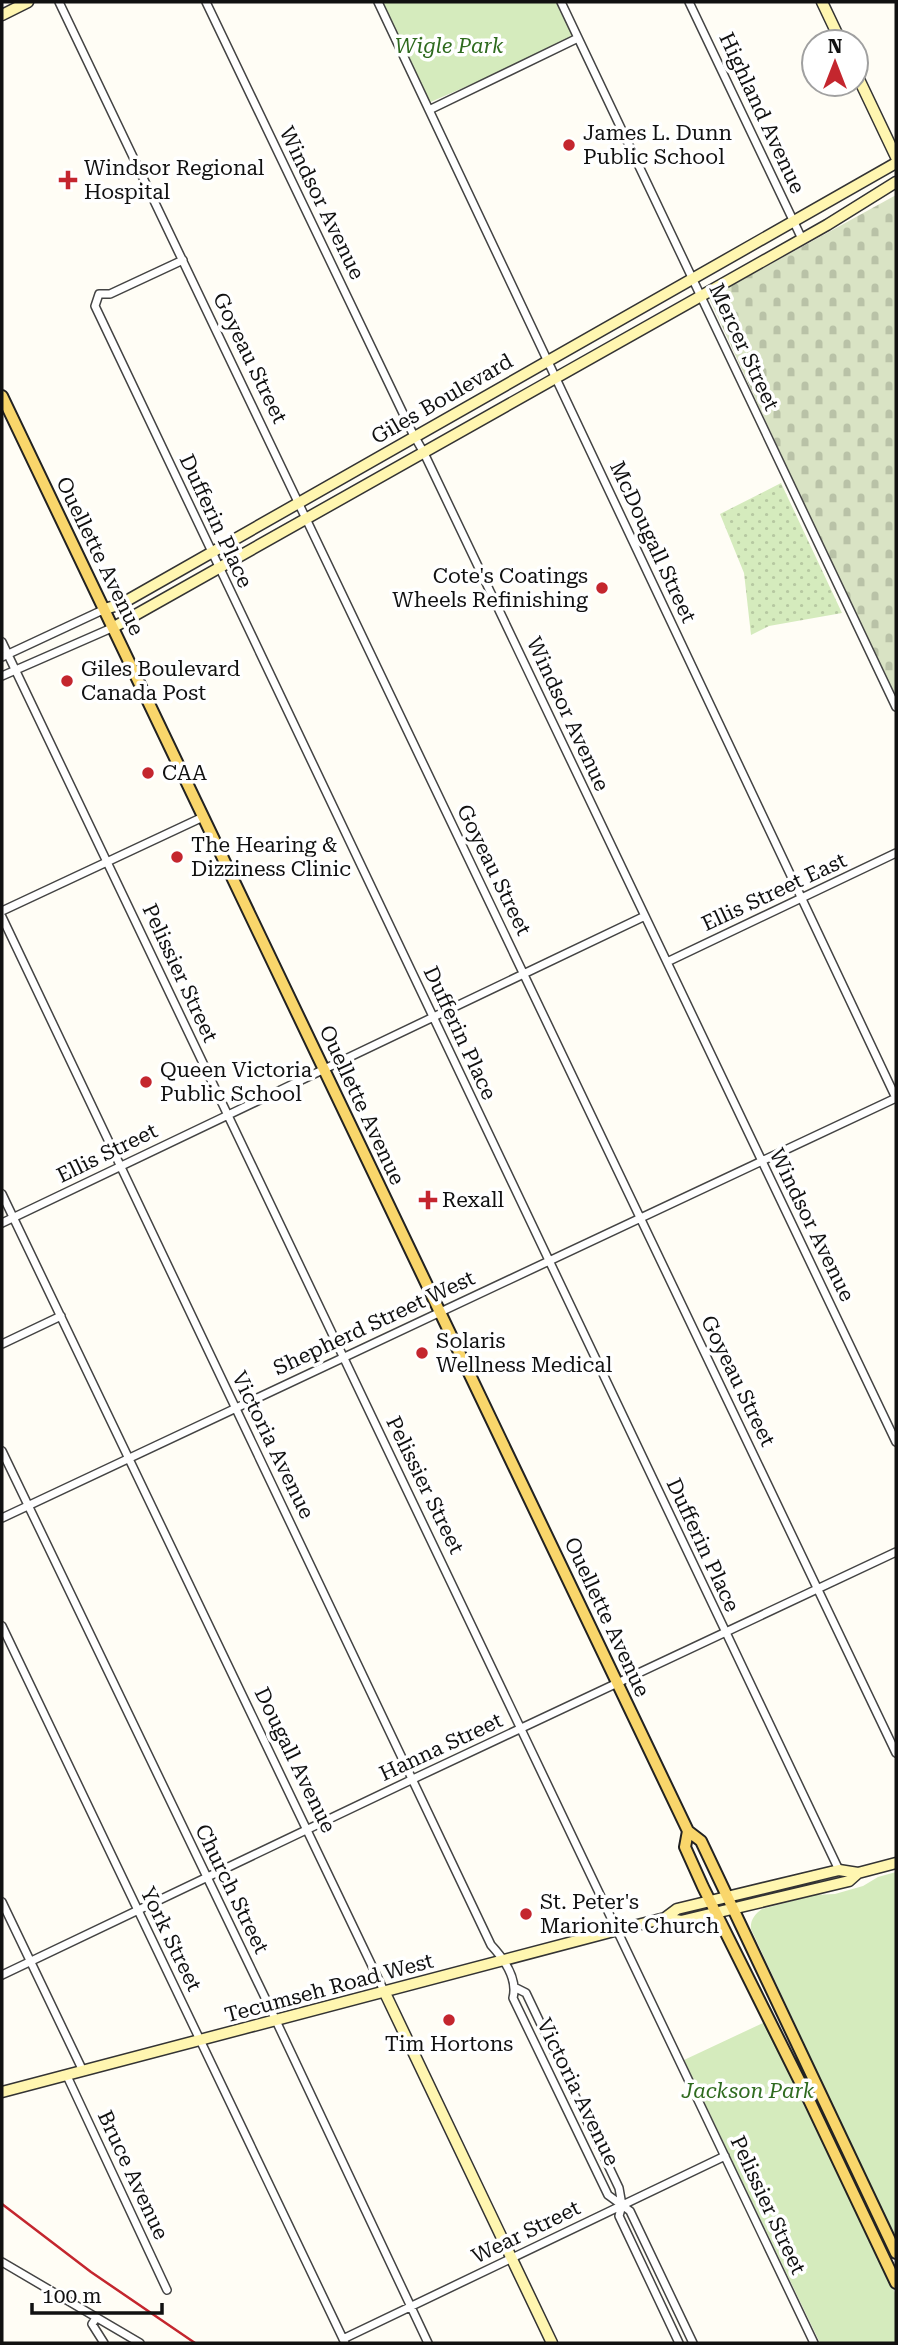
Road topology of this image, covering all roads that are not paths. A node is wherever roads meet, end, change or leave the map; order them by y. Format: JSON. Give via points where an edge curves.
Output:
{"nodes":[{"id":1,"x":28,"y":2,"type":"edge"},
{"id":2,"x":59,"y":2,"type":"edge"},
{"id":3,"x":206,"y":2,"type":"edge"},
{"id":4,"x":378,"y":2,"type":"edge"},
{"id":5,"x":561,"y":2,"type":"edge"},
{"id":6,"x":690,"y":2,"type":"edge"},
{"id":7,"x":822,"y":2,"type":"edge"},
{"id":8,"x":2,"y":15,"type":"edge"},
{"id":9,"x":834,"y":28,"type":"edge"},
{"id":10,"x":578,"y":38,"type":"junction"},
{"id":11,"x":868,"y":98,"type":"edge"},
{"id":12,"x":429,"y":110,"type":"junction"},
{"id":13,"x":896,"y":157,"type":"edge"},
{"id":14,"x":896,"y":163,"type":"edge"},
{"id":15,"x":896,"y":182,"type":"edge"},
{"id":16,"x":793,"y":221,"type":"junction"},
{"id":17,"x":802,"y":239,"type":"junction"},
{"id":18,"x":183,"y":260,"type":"junction"},
{"id":19,"x":692,"y":278,"type":"junction"},
{"id":20,"x":701,"y":296,"type":"junction"},
{"id":21,"x":548,"y":361,"type":"junction"},
{"id":22,"x":556,"y":378,"type":"junction"},
{"id":23,"x":2,"y":396,"type":"edge"},
{"id":24,"x":415,"y":437,"type":"junction"},
{"id":25,"x":424,"y":453,"type":"junction"},
{"id":26,"x":299,"y":503,"type":"junction"},
{"id":27,"x":306,"y":518,"type":"junction"},
{"id":28,"x":212,"y":553,"type":"junction"},
{"id":29,"x":219,"y":568,"type":"junction"},
{"id":30,"x":105,"y":609,"type":"junction"},
{"id":31,"x":114,"y":627,"type":"junction"},
{"id":32,"x":2,"y":642,"type":"edge"},
{"id":33,"x":5,"y":656,"type":"edge"},
{"id":34,"x":15,"y":670,"type":"junction"},
{"id":35,"x":2,"y":676,"type":"edge"},
{"id":36,"x":896,"y":707,"type":"edge"},
{"id":37,"x":203,"y":817,"type":"junction"},
{"id":38,"x":896,"y":853,"type":"edge"},
{"id":39,"x":108,"y":862,"type":"junction"},
{"id":40,"x":802,"y":898,"type":"junction"},
{"id":41,"x":2,"y":914,"type":"edge"},
{"id":42,"x":645,"y":916,"type":"junction"},
{"id":43,"x":667,"y":962,"type":"junction"},
{"id":44,"x":524,"y":974,"type":"junction"},
{"id":45,"x":433,"y":1017,"type":"junction"},
{"id":46,"x":323,"y":1069,"type":"junction"},
{"id":47,"x":896,"y":1098,"type":"edge"},
{"id":48,"x":228,"y":1115,"type":"junction"},
{"id":49,"x":762,"y":1161,"type":"junction"},
{"id":50,"x":121,"y":1166,"type":"junction"},
{"id":51,"x":2,"y":1194,"type":"edge"},
{"id":52,"x":13,"y":1218,"type":"junction"},
{"id":53,"x":641,"y":1218,"type":"junction"},
{"id":54,"x":2,"y":1223,"type":"edge"},
{"id":55,"x":549,"y":1261,"type":"junction"},
{"id":56,"x":439,"y":1312,"type":"junction"},
{"id":57,"x":61,"y":1316,"type":"junction"},
{"id":58,"x":2,"y":1344,"type":"edge"},
{"id":59,"x":344,"y":1357,"type":"junction"},
{"id":60,"x":236,"y":1407,"type":"junction"},
{"id":61,"x":896,"y":1442,"type":"edge"},
{"id":62,"x":2,"y":1451,"type":"edge"},
{"id":63,"x":129,"y":1458,"type":"junction"},
{"id":64,"x":28,"y":1505,"type":"junction"},
{"id":65,"x":2,"y":1518,"type":"edge"},
{"id":66,"x":896,"y":1552,"type":"edge"},
{"id":67,"x":818,"y":1589,"type":"junction"},
{"id":68,"x":2,"y":1626,"type":"edge"},
{"id":69,"x":726,"y":1633,"type":"junction"},
{"id":70,"x":617,"y":1684,"type":"junction"},
{"id":71,"x":522,"y":1728,"type":"junction"},
{"id":72,"x":896,"y":1753,"type":"edge"},
{"id":73,"x":413,"y":1779,"type":"junction"},
{"id":74,"x":307,"y":1830,"type":"junction"},
{"id":75,"x":688,"y":1832,"type":"junction"},
{"id":76,"x":896,"y":1863,"type":"edge"},
{"id":77,"x":839,"y":1870,"type":"junction"},
{"id":78,"x":858,"y":1872,"type":"junction"},
{"id":79,"x":207,"y":1878,"type":"junction"},
{"id":80,"x":726,"y":1896,"type":"junction"},
{"id":81,"x":709,"y":1900,"type":"junction"},
{"id":82,"x":2,"y":1902,"type":"edge"},
{"id":83,"x":732,"y":1909,"type":"junction"},
{"id":84,"x":138,"y":1911,"type":"junction"},
{"id":85,"x":715,"y":1913,"type":"junction"},
{"id":86,"x":665,"y":1918,"type":"junction"},
{"id":87,"x":618,"y":1930,"type":"junction"},
{"id":88,"x":505,"y":1961,"type":"junction"},
{"id":89,"x":30,"y":1962,"type":"junction"},
{"id":90,"x":2,"y":1975,"type":"edge"},
{"id":91,"x":516,"y":1988,"type":"junction"},
{"id":92,"x":386,"y":1993,"type":"junction"},
{"id":93,"x":277,"y":2022,"type":"junction"},
{"id":94,"x":200,"y":2041,"type":"junction"},
{"id":95,"x":83,"y":2071,"type":"junction"},
{"id":96,"x":67,"y":2076,"type":"junction"},
{"id":97,"x":2,"y":2092,"type":"edge"},
{"id":98,"x":725,"y":2156,"type":"junction"},
{"id":99,"x":622,"y":2206,"type":"junction"},
{"id":100,"x":896,"y":2253,"type":"edge"},
{"id":101,"x":511,"y":2258,"type":"junction"},
{"id":102,"x":2,"y":2262,"type":"edge"},
{"id":103,"x":896,"y":2283,"type":"edge"},
{"id":104,"x":167,"y":2290,"type":"dead end"},
{"id":105,"x":410,"y":2306,"type":"junction"},
{"id":106,"x":96,"y":2318,"type":"junction"},
{"id":107,"x":344,"y":2341,"type":"edge"},
{"id":108,"x":104,"y":2343,"type":"edge"},
{"id":109,"x":140,"y":2343,"type":"edge"},
{"id":110,"x":428,"y":2343,"type":"edge"},
{"id":111,"x":552,"y":2343,"type":"edge"},
{"id":112,"x":679,"y":2343,"type":"edge"},
{"id":113,"x":693,"y":2343,"type":"edge"},
{"id":114,"x":814,"y":2343,"type":"edge"}],
"edges":[{"from":1,"to":8,"type":"street"},
{"from":2,"to":18,"type":"street","name":"Goyeau Street"},
{"from":3,"to":24,"type":"street","name":"Windsor Avenue"},
{"from":4,"to":12,"type":"street","name":"McDougall Street"},
{"from":5,"to":10,"type":"street","name":"Mercer Street"},
{"from":6,"to":16,"type":"street","name":"Highland Avenue"},
{"from":7,"to":9,"type":"street"},
{"from":10,"to":12,"type":"street"},
{"from":10,"to":19,"type":"street","name":"Mercer Street"},
{"from":11,"to":13,"type":"street"},
{"from":12,"to":21,"type":"street","name":"McDougall Street"},
{"from":14,"to":16,"type":"street","name":"Giles Boulevard"},
{"from":15,"to":17,"type":"street","name":"Giles Boulevard"},
{"from":16,"to":17,"type":"street","name":"Highland Avenue"},
{"from":16,"to":19,"type":"street","name":"Giles Boulevard"},
{"from":17,"to":20,"type":"street","name":"Giles Boulevard"},
{"from":18,"to":26,"type":"street","name":"Goyeau Street"},
{"from":18,"to":28,"type":"street","name":"Dufferin Place","via":[[110,294],[99,294],[95,306]]},
{"from":19,"to":20,"type":"street","name":"Mercer Street"},
{"from":19,"to":21,"type":"street","name":"Giles Boulevard"},
{"from":20,"to":22,"type":"street","name":"Giles Boulevard"},
{"from":20,"to":36,"type":"street","name":"Mercer Street"},
{"from":21,"to":22,"type":"street","name":"McDougall Street"},
{"from":21,"to":24,"type":"street","name":"Giles Boulevard"},
{"from":22,"to":25,"type":"street","name":"Giles Boulevard"},
{"from":22,"to":40,"type":"street","name":"McDougall Street"},
{"from":23,"to":30,"type":"main road","name":"Ouellette Avenue"},
{"from":24,"to":25,"type":"street","name":"Windsor Avenue"},
{"from":24,"to":26,"type":"street","name":"Giles Boulevard"},
{"from":25,"to":27,"type":"street","name":"Giles Boulevard"},
{"from":25,"to":42,"type":"street","name":"Windsor Avenue"},
{"from":26,"to":27,"type":"street","name":"Goyeau Street"},
{"from":26,"to":28,"type":"street","name":"Giles Boulevard"},
{"from":27,"to":29,"type":"street","name":"Giles Boulevard"},
{"from":27,"to":44,"type":"street","name":"Goyeau Street"},
{"from":28,"to":29,"type":"street","name":"Dufferin Place"},
{"from":28,"to":30,"type":"street","name":"Giles Boulevard"},
{"from":29,"to":31,"type":"street","name":"Giles Boulevard"},
{"from":29,"to":45,"type":"street","name":"Dufferin Place"},
{"from":30,"to":31,"type":"main road","name":"Ouellette Avenue"},
{"from":30,"to":33,"type":"street","name":"Giles Boulevard"},
{"from":31,"to":34,"type":"street","name":"Giles Boulevard"},
{"from":31,"to":37,"type":"main road","name":"Ouellette Avenue"},
{"from":32,"to":33,"type":"street","name":"Pelissier Street"},
{"from":33,"to":34,"type":"street","name":"Pelissier Street"},
{"from":34,"to":35,"type":"street","name":"Giles Boulevard"},
{"from":34,"to":39,"type":"street","name":"Pelissier Street"},
{"from":37,"to":39,"type":"street"},
{"from":37,"to":46,"type":"main road","name":"Ouellette Avenue"},
{"from":38,"to":40,"type":"street","name":"Ellis Street East"},
{"from":39,"to":41,"type":"street"},
{"from":39,"to":48,"type":"street","name":"Pelissier Street"},
{"from":40,"to":43,"type":"street","name":"Ellis Street East"},
{"from":40,"to":47,"type":"street","name":"McDougall Street"},
{"from":41,"to":50,"type":"street","name":"Victoria Avenue"},
{"from":42,"to":43,"type":"street","name":"Windsor Avenue"},
{"from":42,"to":44,"type":"street","name":"Ellis Street"},
{"from":43,"to":49,"type":"street","name":"Windsor Avenue"},
{"from":44,"to":45,"type":"street","name":"Ellis Street"},
{"from":44,"to":53,"type":"street","name":"Goyeau Street"},
{"from":45,"to":46,"type":"street","name":"Ellis Street"},
{"from":45,"to":55,"type":"street","name":"Dufferin Place"},
{"from":46,"to":48,"type":"street","name":"Ellis Street"},
{"from":46,"to":56,"type":"main road","name":"Ouellette Avenue"},
{"from":47,"to":49,"type":"street","name":"Shepherd Street West"},
{"from":48,"to":50,"type":"street","name":"Ellis Street"},
{"from":48,"to":59,"type":"street","name":"Pelissier Street"},
{"from":49,"to":53,"type":"street","name":"Shepherd Street West"},
{"from":49,"to":61,"type":"street","name":"Windsor Avenue"},
{"from":50,"to":52,"type":"street","name":"Ellis Street"},
{"from":50,"to":60,"type":"street","name":"Victoria Avenue"},
{"from":51,"to":52,"type":"street","name":"Dougall Avenue"},
{"from":52,"to":54,"type":"street","name":"Ellis Street"},
{"from":52,"to":57,"type":"street","name":"Dougall Avenue"},
{"from":53,"to":55,"type":"street","name":"Shepherd Street West"},
{"from":53,"to":67,"type":"street","name":"Goyeau Street"},
{"from":55,"to":56,"type":"street","name":"Shepherd Street West"},
{"from":55,"to":69,"type":"street","name":"Dufferin Place"},
{"from":56,"to":59,"type":"street","name":"Shepherd Street West"},
{"from":56,"to":70,"type":"main road","name":"Ouellette Avenue"},
{"from":57,"to":58,"type":"street"},
{"from":57,"to":63,"type":"street","name":"Dougall Avenue"},
{"from":59,"to":60,"type":"street","name":"Shepherd Street West"},
{"from":59,"to":71,"type":"street","name":"Pelissier Street"},
{"from":60,"to":63,"type":"street","name":"Shepherd Street West"},
{"from":60,"to":73,"type":"street","name":"Victoria Avenue"},
{"from":62,"to":64,"type":"street","name":"Church Street"},
{"from":63,"to":64,"type":"street","name":"Shepherd Street West"},
{"from":63,"to":74,"type":"street","name":"Dougall Avenue"},
{"from":64,"to":65,"type":"street","name":"Shepherd Street West"},
{"from":64,"to":79,"type":"street","name":"Church Street"},
{"from":66,"to":67,"type":"street","name":"Hanna Street"},
{"from":67,"to":69,"type":"street","name":"Hanna Street"},
{"from":67,"to":72,"type":"street","name":"Goyeau Street"},
{"from":68,"to":84,"type":"street","name":"York Street"},
{"from":69,"to":70,"type":"street","name":"Hanna Street"},
{"from":69,"to":77,"type":"street","name":"Dufferin Place"},
{"from":70,"to":71,"type":"street","name":"Hanna Street"},
{"from":70,"to":75,"type":"main road","name":"Ouellette Avenue"},
{"from":71,"to":73,"type":"street","name":"Hanna Street"},
{"from":71,"to":87,"type":"street","name":"Pelissier Street"},
{"from":73,"to":74,"type":"street","name":"Hanna Street"},
{"from":73,"to":88,"type":"street","name":"Victoria Avenue","via":[[491,1945]]},
{"from":74,"to":79,"type":"street","name":"Hanna Street"},
{"from":74,"to":92,"type":"street","name":"Dougall Avenue"},
{"from":75,"to":80,"type":"main road","name":"Ouellette Avenue","via":[[701,1841]]},
{"from":75,"to":81,"type":"main road","name":"Ouellette Avenue","via":[[685,1847]]},
{"from":76,"to":78,"type":"street"},
{"from":77,"to":78,"type":"street","name":"Tecumseh Road West"},
{"from":77,"to":80,"type":"street","name":"Tecumseh Road West"},
{"from":78,"to":83,"type":"street","name":"Tecumseh Road West","via":[[849,1881]]},
{"from":79,"to":84,"type":"street","name":"Hanna Street"},
{"from":79,"to":93,"type":"street","name":"Church Street"},
{"from":80,"to":81,"type":"street","name":"Tecumseh Road West"},
{"from":80,"to":83,"type":"main road","name":"Ouellette Avenue"},
{"from":81,"to":85,"type":"main road","name":"Ouellette Avenue"},
{"from":81,"to":86,"type":"street","name":"Tecumseh Road West","via":[[677,1909]]},
{"from":82,"to":89,"type":"street"},
{"from":83,"to":85,"type":"street","name":"Tecumseh Road West"},
{"from":83,"to":100,"type":"main road","name":"Ouellette Avenue"},
{"from":84,"to":89,"type":"street","name":"Hanna Street"},
{"from":84,"to":94,"type":"street","name":"York Street"},
{"from":85,"to":86,"type":"street","name":"Tecumseh Road West","via":[[681,1921]]},
{"from":85,"to":103,"type":"main road","name":"Ouellette Avenue"},
{"from":86,"to":87,"type":"street","name":"Tecumseh Road West"},
{"from":87,"to":88,"type":"street","name":"Tecumseh Road West"},
{"from":87,"to":98,"type":"street","name":"Pelissier Street"},
{"from":88,"to":91,"type":"street","name":"Victoria Avenue"},
{"from":88,"to":92,"type":"street","name":"Tecumseh Road West"},
{"from":89,"to":90,"type":"street","name":"Hanna Street"},
{"from":89,"to":95,"type":"street"},
{"from":91,"to":99,"type":"street","name":"Victoria Avenue","via":[[526,1993],[619,2188]]},
{"from":91,"to":99,"type":"street","name":"Victoria Avenue","via":[[513,1998],[608,2195]]},
{"from":92,"to":93,"type":"street","name":"Tecumseh Road West"},
{"from":92,"to":101,"type":"street","name":"Dougall Avenue"},
{"from":93,"to":94,"type":"street","name":"Tecumseh Road West"},
{"from":93,"to":105,"type":"street","name":"Church Street"},
{"from":94,"to":95,"type":"street","name":"Tecumseh Road West"},
{"from":94,"to":107,"type":"street","name":"York Street"},
{"from":95,"to":96,"type":"street","name":"Tecumseh Road West"},
{"from":96,"to":97,"type":"street","name":"Tecumseh Road West"},
{"from":96,"to":104,"type":"street","name":"Bruce Avenue"},
{"from":98,"to":99,"type":"street","name":"Wear Street"},
{"from":98,"to":114,"type":"street","name":"Pelissier Street"},
{"from":99,"to":101,"type":"street","name":"Wear Street"},
{"from":99,"to":112,"type":"street","name":"Victoria Avenue","via":[[619,2216]]},
{"from":99,"to":113,"type":"street","name":"Victoria Avenue","via":[[630,2211]]},
{"from":101,"to":105,"type":"street","name":"Wear Street"},
{"from":101,"to":111,"type":"street","name":"Dougall Avenue"},
{"from":102,"to":106,"type":"street"},
{"from":105,"to":107,"type":"street","name":"Wear Street"},
{"from":105,"to":110,"type":"street","name":"Church Street"},
{"from":106,"to":108,"type":"street","via":[[92,2324]]},
{"from":106,"to":109,"type":"street"}]}
